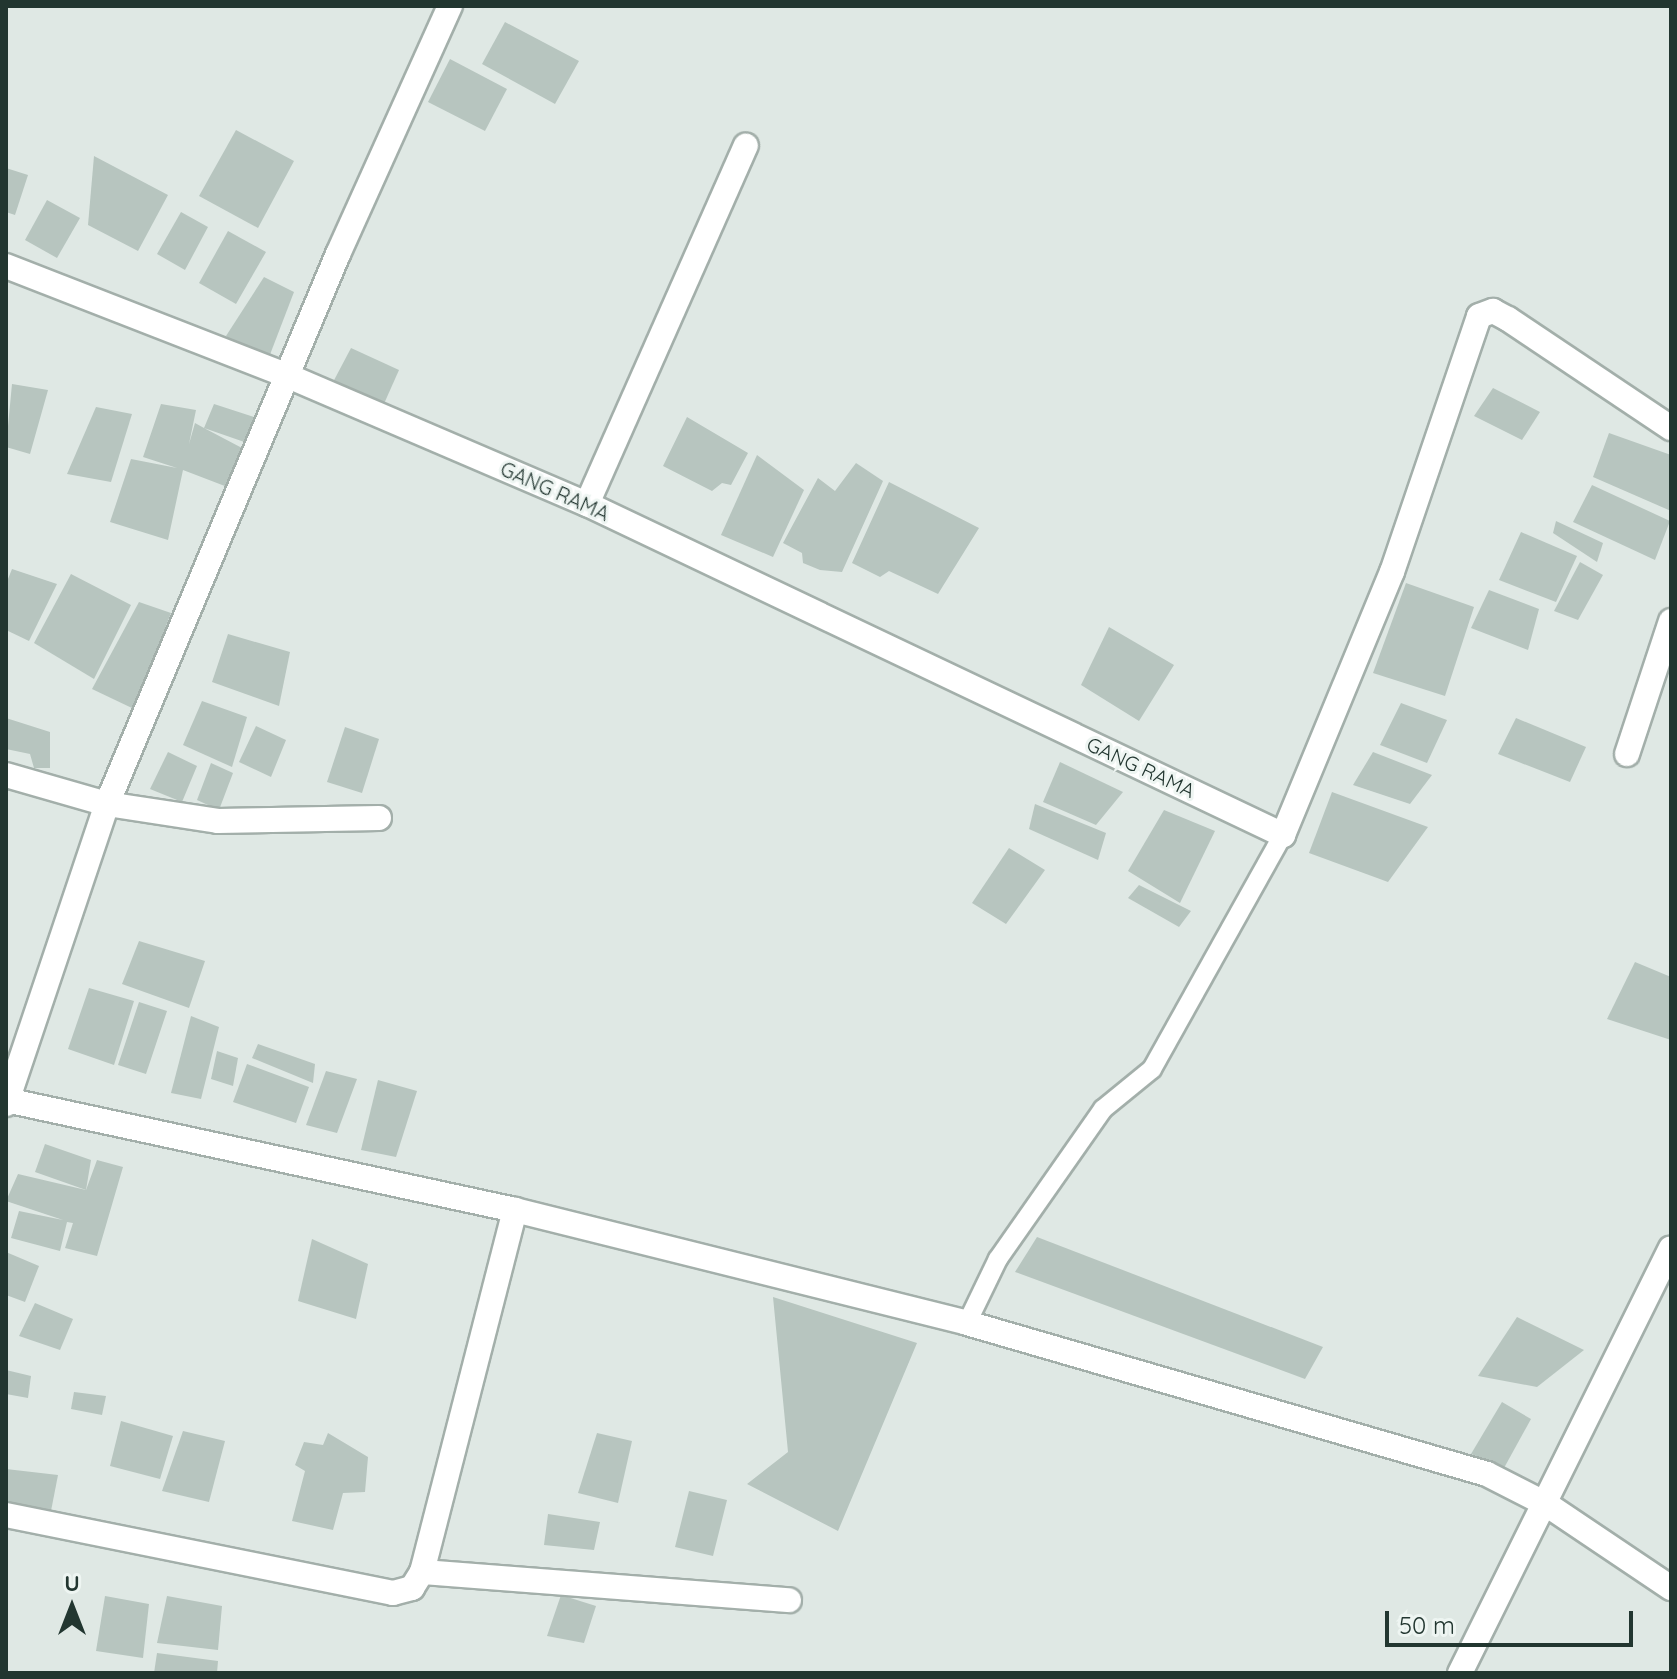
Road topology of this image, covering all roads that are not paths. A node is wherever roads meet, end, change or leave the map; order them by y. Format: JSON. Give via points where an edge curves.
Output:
{"nodes":[{"id":1,"x":450,"y":6,"type":"edge"},
{"id":2,"x":746,"y":146,"type":"dead end"},
{"id":3,"x":6,"y":266,"type":"edge"},
{"id":4,"x":288,"y":376,"type":"junction"},
{"id":5,"x":1671,"y":428,"type":"edge"},
{"id":6,"x":587,"y":504,"type":"junction"},
{"id":7,"x":1671,"y":621,"type":"edge"},
{"id":8,"x":1627,"y":754,"type":"dead end"},
{"id":9,"x":6,"y":775,"type":"edge"},
{"id":10,"x":107,"y":804,"type":"junction"},
{"id":11,"x":379,"y":818,"type":"dead end"},
{"id":12,"x":1283,"y":835,"type":"junction"},
{"id":13,"x":6,"y":1102,"type":"edge"},
{"id":14,"x":515,"y":1210,"type":"junction"},
{"id":15,"x":1671,"y":1248,"type":"edge"},
{"id":16,"x":967,"y":1323,"type":"junction"},
{"id":17,"x":1546,"y":1504,"type":"junction"},
{"id":18,"x":6,"y":1515,"type":"edge"},
{"id":19,"x":422,"y":1572,"type":"junction"},
{"id":20,"x":1671,"y":1588,"type":"edge"},
{"id":21,"x":789,"y":1600,"type":"dead end"},
{"id":22,"x":1460,"y":1673,"type":"edge"}],
"edges":[{"from":1,"to":4,"type":"street"},
{"from":2,"to":6,"type":"street"},
{"from":3,"to":4,"type":"street","name":"GANG RAMA"},
{"from":4,"to":6,"type":"street","name":"GANG RAMA"},
{"from":4,"to":10,"type":"street"},
{"from":5,"to":12,"type":"street","via":[[1508,319],[1493,311],[1479,316],[1392,572]]},
{"from":6,"to":12,"type":"street","name":"GANG RAMA"},
{"from":7,"to":8,"type":"street"},
{"from":9,"to":10,"type":"street"},
{"from":10,"to":11,"type":"street","via":[[218,821]]},
{"from":10,"to":13,"type":"street"},
{"from":12,"to":16,"type":"lane","via":[[1152,1069],[1103,1109],[998,1259]]},
{"from":13,"to":14,"type":"street"},
{"from":14,"to":16,"type":"street"},
{"from":14,"to":19,"type":"street"},
{"from":15,"to":17,"type":"street"},
{"from":16,"to":17,"type":"street","via":[[1487,1474]]},
{"from":17,"to":20,"type":"street"},
{"from":17,"to":22,"type":"street"},
{"from":18,"to":19,"type":"street","via":[[393,1593],[412,1588]]},
{"from":19,"to":21,"type":"street"}]}
